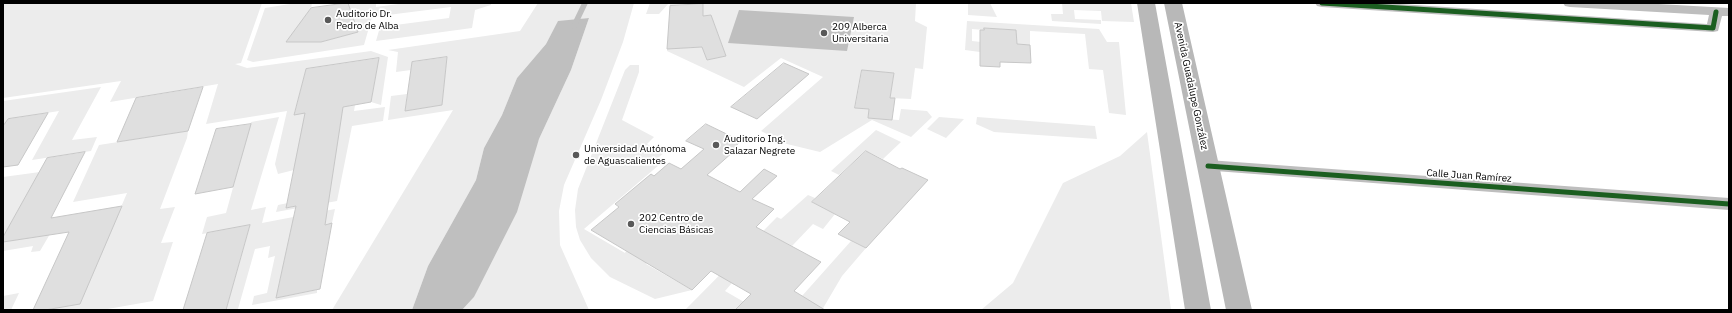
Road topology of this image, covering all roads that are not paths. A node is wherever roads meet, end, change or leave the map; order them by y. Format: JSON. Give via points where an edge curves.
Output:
{"nodes":[{"id":1,"x":1146,"y":3,"type":"edge"},
{"id":2,"x":1173,"y":3,"type":"edge"},
{"id":3,"x":1322,"y":3,"type":"edge"},
{"id":4,"x":1514,"y":3,"type":"edge"},
{"id":5,"x":1537,"y":3,"type":"edge"},
{"id":6,"x":1570,"y":3,"type":"edge"},
{"id":7,"x":1723,"y":12,"type":"edge"},
{"id":8,"x":1522,"y":16,"type":"junction"},
{"id":9,"x":1547,"y":17,"type":"junction"},
{"id":10,"x":1208,"y":166,"type":"junction"},
{"id":11,"x":1729,"y":204,"type":"edge"},
{"id":12,"x":1198,"y":310,"type":"edge"},
{"id":13,"x":1239,"y":310,"type":"edge"}],
"edges":[{"from":1,"to":12,"type":"main road"},
{"from":2,"to":10,"type":"main road","name":"Avenida Guadalupe González"},
{"from":3,"to":8,"type":"street"},
{"from":4,"to":8,"type":"street"},
{"from":5,"to":9,"type":"street"},
{"from":6,"to":7,"type":"street"},
{"from":7,"to":9,"type":"street","via":[[1713,28]]},
{"from":8,"to":9,"type":"street"},
{"from":10,"to":11,"type":"street","name":"Calle Juan Ramírez"},
{"from":10,"to":13,"type":"main road","name":"Avenida Guadalupe González"}]}
